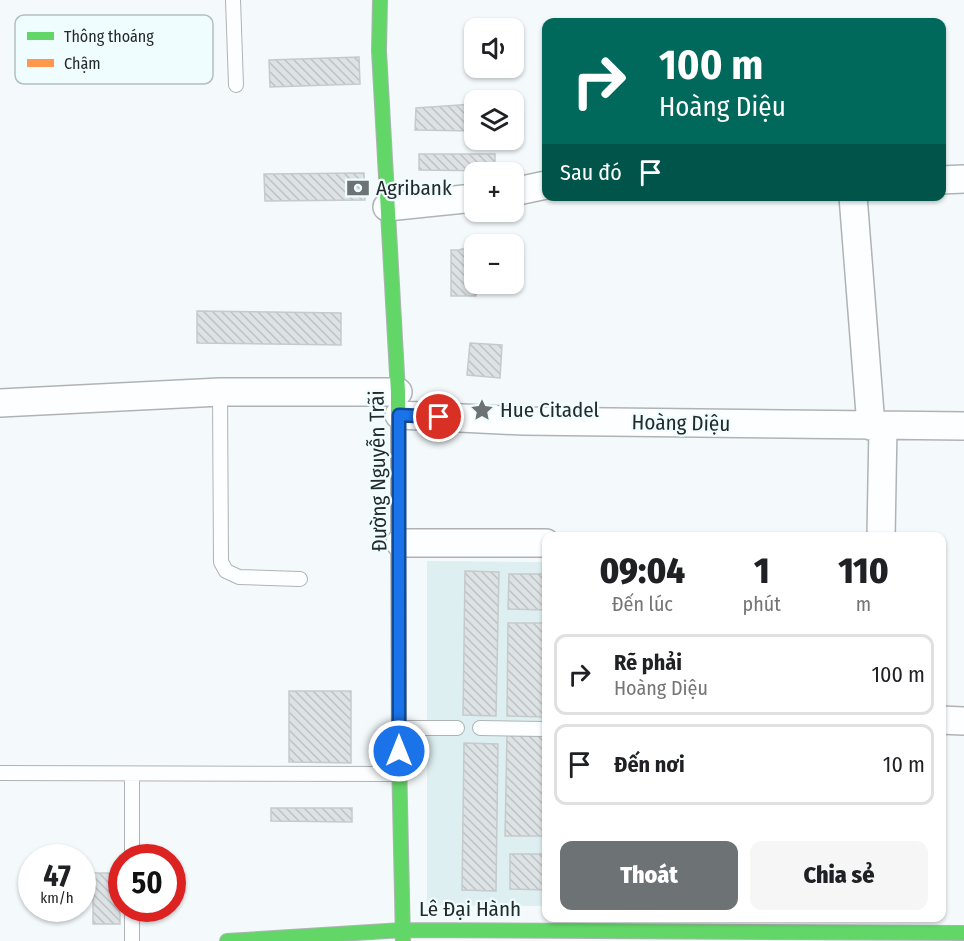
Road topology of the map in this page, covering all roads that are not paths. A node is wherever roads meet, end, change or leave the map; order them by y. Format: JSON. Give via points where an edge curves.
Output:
{"nodes":[{"id":1,"x":233,"y":0,"type":"edge"},
{"id":2,"x":380,"y":0,"type":"edge"},
{"id":3,"x":236,"y":85,"type":"dead end"},
{"id":4,"x":964,"y":179,"type":"edge"},
{"id":5,"x":946,"y":180,"type":"edge"},
{"id":6,"x":542,"y":186,"type":"edge"},
{"id":7,"x":524,"y":190,"type":"edge"},
{"id":8,"x":464,"y":199,"type":"edge"},
{"id":9,"x":854,"y":201,"type":"edge"},
{"id":10,"x":387,"y":207,"type":"junction"},
{"id":11,"x":220,"y":392,"type":"junction"},
{"id":12,"x":0,"y":403,"type":"edge"},
{"id":13,"x":398,"y":404,"type":"junction"},
{"id":14,"x":877,"y":426,"type":"junction"},
{"id":15,"x":964,"y":426,"type":"edge"},
{"id":16,"x":881,"y":532,"type":"edge"},
{"id":17,"x":400,"y":543,"type":"junction"},
{"id":18,"x":542,"y":543,"type":"edge"},
{"id":19,"x":300,"y":579,"type":"dead end"},
{"id":20,"x":946,"y":720,"type":"edge"},
{"id":21,"x":964,"y":721,"type":"edge"},
{"id":22,"x":399,"y":728,"type":"junction"},
{"id":23,"x":457,"y":728,"type":"dead end"},
{"id":24,"x":480,"y":728,"type":"dead end"},
{"id":25,"x":542,"y":729,"type":"edge"},
{"id":26,"x":0,"y":773,"type":"edge"},
{"id":27,"x":132,"y":774,"type":"junction"},
{"id":28,"x":399,"y":774,"type":"junction"},
{"id":29,"x":132,"y":844,"type":"edge"},
{"id":30,"x":132,"y":922,"type":"edge"},
{"id":31,"x":883,"y":925,"type":"edge"},
{"id":32,"x":964,"y":933,"type":"edge"},
{"id":33,"x":403,"y":935,"type":"edge"},
{"id":34,"x":132,"y":941,"type":"edge"},
{"id":35,"x":227,"y":941,"type":"edge"}],
"edges":[{"from":1,"to":3,"type":"lane"},
{"from":2,"to":10,"type":"main road","name":"Đường Nguyễn Trãi"},
{"from":4,"to":5,"type":"street"},
{"from":6,"to":7,"type":"street"},
{"from":8,"to":10,"type":"street"},
{"from":9,"to":14,"type":"street"},
{"from":10,"to":13,"type":"main road","name":"Đường Nguyễn Trãi"},
{"from":11,"to":12,"type":"street","name":"Hoàng Diệu"},
{"from":11,"to":13,"type":"street","name":"Hoàng Diệu"},
{"from":11,"to":19,"type":"lane","via":[[221,562],[226,571],[239,577]]},
{"from":13,"to":14,"type":"street","name":"Hoàng Diệu","via":[[523,421]]},
{"from":13,"to":17,"type":"main road","name":"Đường Nguyễn Trãi"},
{"from":14,"to":15,"type":"street","name":"Hoàng Diệu"},
{"from":14,"to":16,"type":"street"},
{"from":17,"to":18,"type":"street"},
{"from":17,"to":22,"type":"main road","name":"Đường Nguyễn Trãi"},
{"from":20,"to":21,"type":"street"},
{"from":22,"to":23,"type":"lane"},
{"from":22,"to":28,"type":"main road","name":"Đường Nguyễn Trãi"},
{"from":24,"to":25,"type":"lane"},
{"from":26,"to":27,"type":"lane"},
{"from":27,"to":28,"type":"lane"},
{"from":27,"to":29,"type":"lane"},
{"from":28,"to":33,"type":"main road","name":"Đường Nguyễn Trãi"},
{"from":30,"to":34,"type":"lane"},
{"from":31,"to":32,"type":"main road","name":"Lê Đại Hành"},
{"from":31,"to":33,"type":"main road","name":"Lê Đại Hành"},
{"from":33,"to":35,"type":"main road","name":"Lê Đại Hành"}]}
